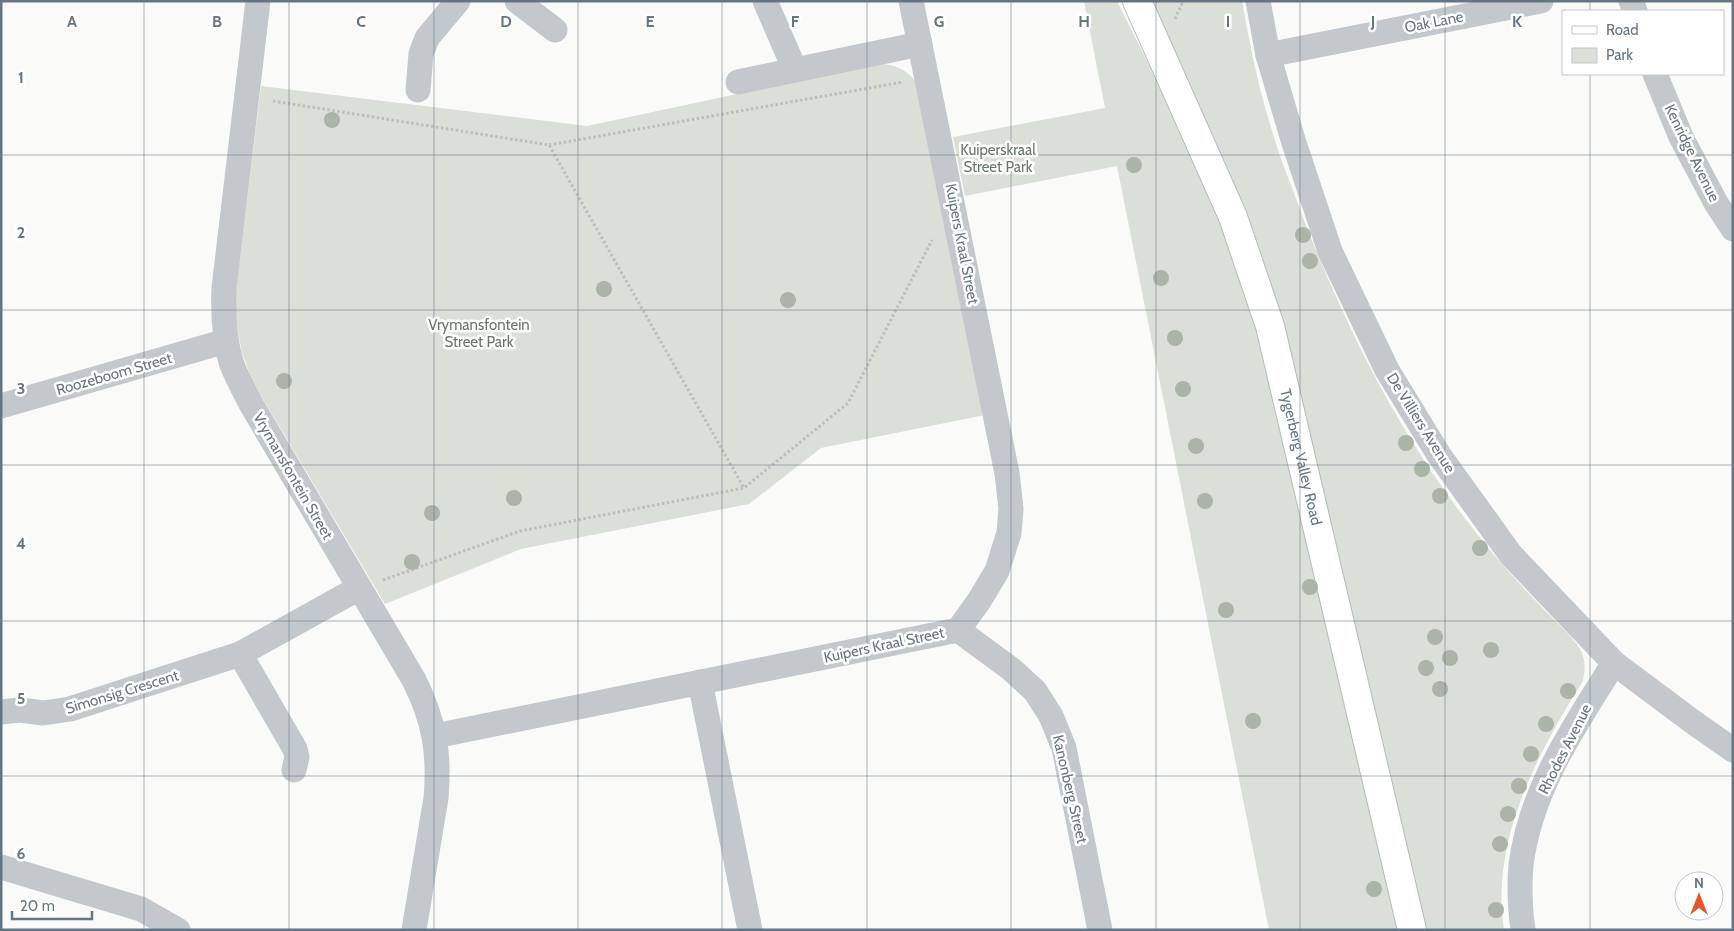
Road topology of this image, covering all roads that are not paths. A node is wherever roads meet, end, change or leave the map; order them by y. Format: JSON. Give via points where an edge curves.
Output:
{"nodes":[{"id":1,"x":258,"y":1,"type":"edge"},
{"id":2,"x":458,"y":1,"type":"edge"},
{"id":3,"x":517,"y":1,"type":"edge"},
{"id":4,"x":765,"y":1,"type":"edge"},
{"id":5,"x":911,"y":1,"type":"edge"},
{"id":6,"x":1138,"y":1,"type":"edge"},
{"id":7,"x":1258,"y":1,"type":"edge"},
{"id":8,"x":1541,"y":1,"type":"edge"},
{"id":9,"x":555,"y":30,"type":"dead end"},
{"id":10,"x":920,"y":44,"type":"junction"},
{"id":11,"x":1268,"y":56,"type":"junction"},
{"id":12,"x":795,"y":70,"type":"junction"},
{"id":13,"x":1655,"y":75,"type":"edge"},
{"id":14,"x":738,"y":82,"type":"dead end"},
{"id":15,"x":418,"y":90,"type":"dead end"},
{"id":16,"x":1733,"y":230,"type":"edge"},
{"id":17,"x":226,"y":341,"type":"junction"},
{"id":18,"x":1,"y":406,"type":"edge"},
{"id":19,"x":359,"y":588,"type":"junction"},
{"id":20,"x":958,"y":630,"type":"junction"},
{"id":21,"x":240,"y":654,"type":"junction"},
{"id":22,"x":1614,"y":663,"type":"junction"},
{"id":23,"x":700,"y":682,"type":"junction"},
{"id":24,"x":1,"y":712,"type":"edge"},
{"id":25,"x":435,"y":736,"type":"junction"},
{"id":26,"x":1733,"y":750,"type":"edge"},
{"id":27,"x":294,"y":770,"type":"dead end"},
{"id":28,"x":1,"y":867,"type":"edge"},
{"id":29,"x":178,"y":930,"type":"edge"},
{"id":30,"x":414,"y":930,"type":"edge"},
{"id":31,"x":750,"y":930,"type":"edge"},
{"id":32,"x":1100,"y":930,"type":"edge"},
{"id":33,"x":1412,"y":930,"type":"edge"},
{"id":34,"x":1523,"y":930,"type":"edge"}],
"edges":[{"from":1,"to":17,"type":"street","name":"Vrymansfontein Street","via":[[224,288]]},
{"from":2,"to":15,"type":"street","via":[[427,38],[421,54]]},
{"from":3,"to":9,"type":"street"},
{"from":4,"to":12,"type":"street"},
{"from":5,"to":10,"type":"street","name":"Kuipers Kraal Street"},
{"from":6,"to":33,"type":"main road","name":"Tygerberg Valley Road","via":[[1233,217],[1270,326]]},
{"from":7,"to":11,"type":"street","name":"De Villiers Avenue"},
{"from":8,"to":11,"type":"street","name":"Oak Lane"},
{"from":10,"to":12,"type":"street"},
{"from":10,"to":20,"type":"street","name":"Kuipers Kraal Street","via":[[1007,473],[1011,509],[1009,534],[997,571]]},
{"from":11,"to":22,"type":"street","name":"De Villiers Avenue","via":[[1330,251],[1387,370],[1439,455],[1511,555]]},
{"from":12,"to":14,"type":"street"},
{"from":13,"to":16,"type":"street","name":"Kenridge Avenue","via":[[1681,137]]},
{"from":17,"to":18,"type":"street","name":"Roozeboom Street"},
{"from":17,"to":19,"type":"street","name":"Vrymansfontein Street","via":[[232,363],[251,404]]},
{"from":19,"to":21,"type":"street","name":"Simonsig Crescent"},
{"from":19,"to":25,"type":"street","name":"Vrymansfontein Street","via":[[414,680],[428,710]]},
{"from":20,"to":23,"type":"street","name":"Kuipers Kraal Street"},
{"from":20,"to":32,"type":"street","name":"Kanonberg Street","via":[[1035,691],[1051,716],[1064,748]]},
{"from":21,"to":24,"type":"street","name":"Simonsig Crescent","via":[[70,710]]},
{"from":21,"to":27,"type":"street","via":[[295,749]]},
{"from":22,"to":26,"type":"street","name":"De Villiers Avenue"},
{"from":22,"to":34,"type":"street","name":"Rhodes Avenue","via":[[1546,779],[1522,864],[1520,904]]},
{"from":23,"to":25,"type":"street","name":"Kuipers Kraal Street"},
{"from":23,"to":31,"type":"street"},
{"from":25,"to":30,"type":"street","name":"Vrymansfontein Street","via":[[438,757],[436,798]]},
{"from":28,"to":29,"type":"street","via":[[141,909]]}]}
